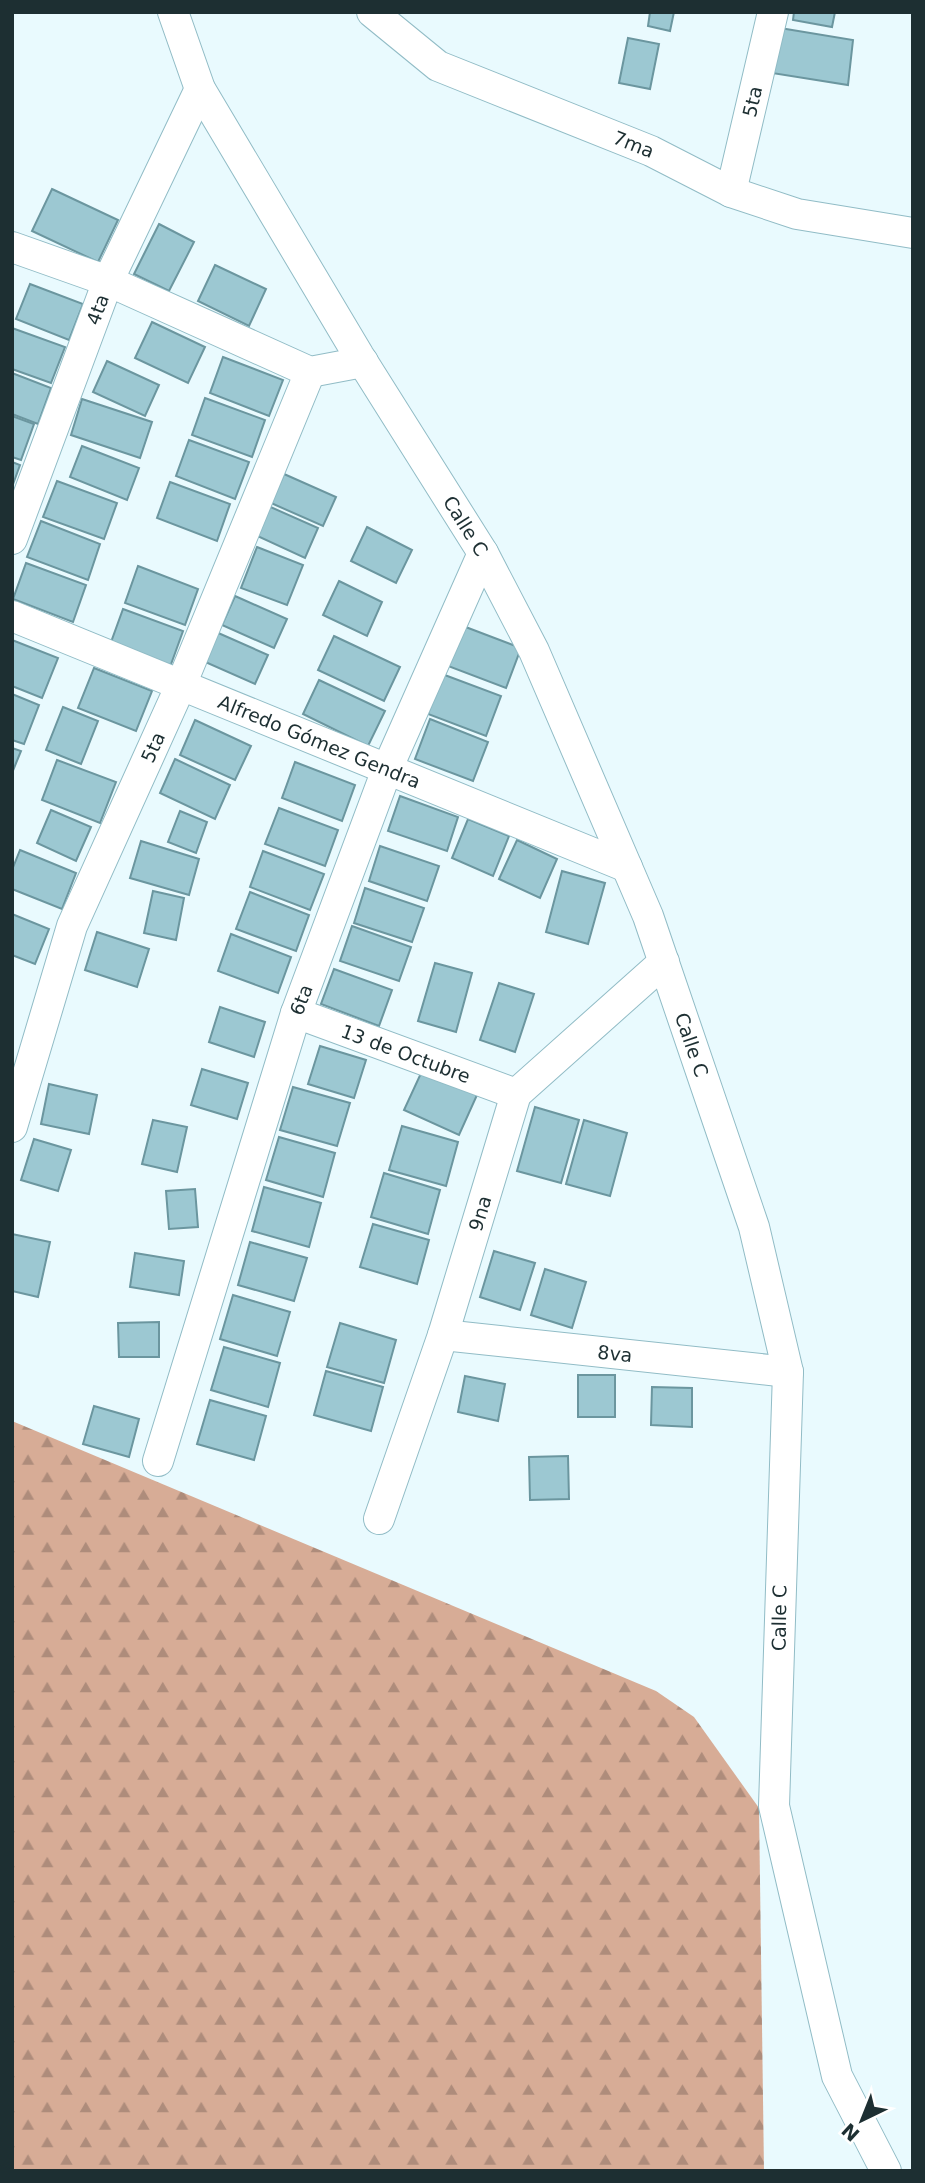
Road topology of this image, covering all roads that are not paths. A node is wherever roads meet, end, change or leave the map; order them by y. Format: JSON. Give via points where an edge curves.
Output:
{"nodes":[{"id":1,"x":173,"y":12,"type":"edge"},
{"id":2,"x":372,"y":12,"type":"edge"},
{"id":3,"x":773,"y":12,"type":"edge"},
{"id":4,"x":200,"y":89,"type":"junction"},
{"id":5,"x":731,"y":192,"type":"junction"},
{"id":6,"x":913,"y":233,"type":"edge"},
{"id":7,"x":12,"y":247,"type":"edge"},
{"id":8,"x":108,"y":281,"type":"junction"},
{"id":9,"x":363,"y":362,"type":"junction"},
{"id":10,"x":310,"y":372,"type":"junction"},
{"id":11,"x":12,"y":539,"type":"edge"},
{"id":12,"x":483,"y":553,"type":"junction"},
{"id":13,"x":12,"y":616,"type":"edge"},
{"id":14,"x":181,"y":685,"type":"junction"},
{"id":15,"x":388,"y":767,"type":"junction"},
{"id":16,"x":627,"y":867,"type":"junction"},
{"id":17,"x":664,"y":962,"type":"junction"},
{"id":18,"x":296,"y":1013,"type":"junction"},
{"id":19,"x":516,"y":1094,"type":"junction"},
{"id":20,"x":12,"y":1126,"type":"edge"},
{"id":21,"x":443,"y":1335,"type":"junction"},
{"id":22,"x":788,"y":1372,"type":"junction"},
{"id":23,"x":158,"y":1461,"type":"dead end"},
{"id":24,"x":379,"y":1519,"type":"dead end"},
{"id":25,"x":886,"y":2171,"type":"edge"}],
"edges":[{"from":1,"to":4,"type":"street","name":"Calle C"},
{"from":2,"to":5,"type":"street","name":"7ma","via":[[438,66],[651,150]]},
{"from":3,"to":5,"type":"street","name":"5ta"},
{"from":4,"to":8,"type":"street","name":"4ta"},
{"from":4,"to":9,"type":"street","name":"Calle C"},
{"from":5,"to":6,"type":"street","name":"7ma","via":[[797,214]]},
{"from":7,"to":8,"type":"street"},
{"from":8,"to":10,"type":"street"},
{"from":8,"to":11,"type":"street","name":"4ta"},
{"from":9,"to":10,"type":"street"},
{"from":9,"to":12,"type":"street","name":"Calle C"},
{"from":10,"to":14,"type":"street","name":"5ta"},
{"from":12,"to":15,"type":"street","name":"6ta"},
{"from":12,"to":16,"type":"street","name":"Calle C","via":[[534,651]]},
{"from":13,"to":14,"type":"street","name":"Alfredo Gómez Gendra"},
{"from":14,"to":15,"type":"street","name":"Alfredo Gómez Gendra"},
{"from":14,"to":20,"type":"street","name":"5ta","via":[[72,926]]},
{"from":15,"to":16,"type":"street","name":"Alfredo Gómez Gendra"},
{"from":15,"to":18,"type":"street","name":"6ta"},
{"from":16,"to":17,"type":"street","name":"Calle C"},
{"from":17,"to":19,"type":"street"},
{"from":17,"to":22,"type":"street","name":"Calle C","via":[[754,1227]]},
{"from":18,"to":19,"type":"street","name":"13 de Octubre"},
{"from":18,"to":23,"type":"street","name":"6ta"},
{"from":19,"to":21,"type":"street","name":"9na"},
{"from":21,"to":22,"type":"street","name":"8va"},
{"from":21,"to":24,"type":"street","name":"9na"},
{"from":22,"to":25,"type":"street","name":"Calle C","via":[[774,1806],[837,2076]]}]}
